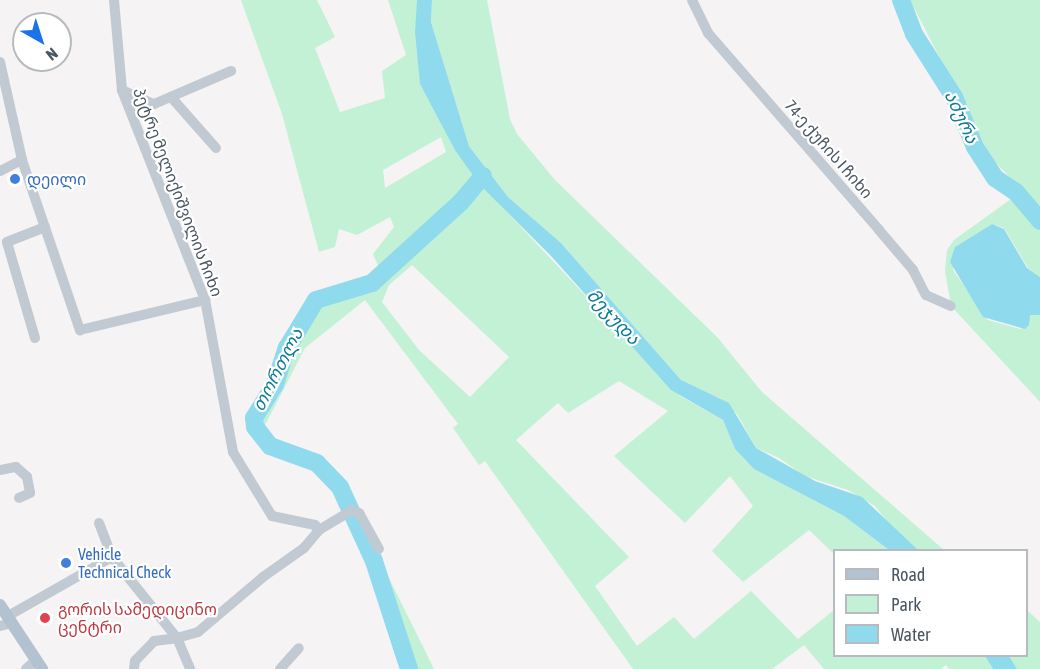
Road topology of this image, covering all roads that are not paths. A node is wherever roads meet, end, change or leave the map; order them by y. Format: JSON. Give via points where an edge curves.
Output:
{"nodes":[{"id":1,"x":114,"y":0,"type":"edge"},
{"id":2,"x":692,"y":0,"type":"edge"},
{"id":3,"x":0,"y":62,"type":"edge"},
{"id":4,"x":231,"y":72,"type":"dead end"},
{"id":5,"x":122,"y":90,"type":"junction"},
{"id":6,"x":171,"y":97,"type":"junction"},
{"id":7,"x":216,"y":147,"type":"dead end"},
{"id":8,"x":22,"y":160,"type":"junction"},
{"id":9,"x":0,"y":171,"type":"edge"},
{"id":10,"x":45,"y":227,"type":"junction"},
{"id":11,"x":205,"y":300,"type":"junction"},
{"id":12,"x":951,"y":306,"type":"dead end"},
{"id":13,"x":35,"y":338,"type":"dead end"},
{"id":14,"x":0,"y":470,"type":"edge"},
{"id":15,"x":19,"y":498,"type":"dead end"},
{"id":16,"x":99,"y":523,"type":"dead end"},
{"id":17,"x":317,"y":528,"type":"junction"},
{"id":18,"x":379,"y":549,"type":"dead end"},
{"id":19,"x":112,"y":557,"type":"junction"},
{"id":20,"x":0,"y":604,"type":"edge"},
{"id":21,"x":6,"y":622,"type":"edge"},
{"id":22,"x":177,"y":638,"type":"junction"},
{"id":23,"x":299,"y":648,"type":"dead end"},
{"id":24,"x":39,"y":665,"type":"edge"},
{"id":25,"x":26,"y":669,"type":"edge"},
{"id":26,"x":134,"y":669,"type":"edge"},
{"id":27,"x":190,"y":669,"type":"edge"},
{"id":28,"x":280,"y":669,"type":"edge"}],
"edges":[{"from":1,"to":5,"type":"street","name":"პეტრე მელიქიშვილის ჩიხი"},
{"from":2,"to":12,"type":"street","name":"74-ე ქუჩის I ჩიხი","via":[[708,33],[913,270],[926,295]]},
{"from":3,"to":8,"type":"street"},
{"from":4,"to":6,"type":"street"},
{"from":5,"to":6,"type":"street","via":[[154,104]]},
{"from":5,"to":11,"type":"street","name":"პეტრე მელიქიშვილის ჩიხი"},
{"from":6,"to":7,"type":"street"},
{"from":8,"to":9,"type":"street"},
{"from":8,"to":10,"type":"street"},
{"from":10,"to":11,"type":"street","via":[[81,330]]},
{"from":10,"to":13,"type":"street","via":[[7,243]]},
{"from":11,"to":17,"type":"street","name":"პეტრე მელიქიშვილის ჩიხი","via":[[233,452],[272,516]]},
{"from":14,"to":15,"type":"street","via":[[16,467],[27,477],[30,493]]},
{"from":16,"to":19,"type":"street"},
{"from":17,"to":18,"type":"street","via":[[349,511],[360,513]]},
{"from":17,"to":22,"type":"street","via":[[304,548],[262,577],[198,632]]},
{"from":19,"to":21,"type":"street"},
{"from":19,"to":22,"type":"street"},
{"from":20,"to":21,"type":"main road"},
{"from":21,"to":24,"type":"main road"},
{"from":22,"to":26,"type":"street","via":[[154,641],[135,661]]},
{"from":22,"to":27,"type":"street"},
{"from":23,"to":28,"type":"street"},
{"from":24,"to":25,"type":"street"}]}
